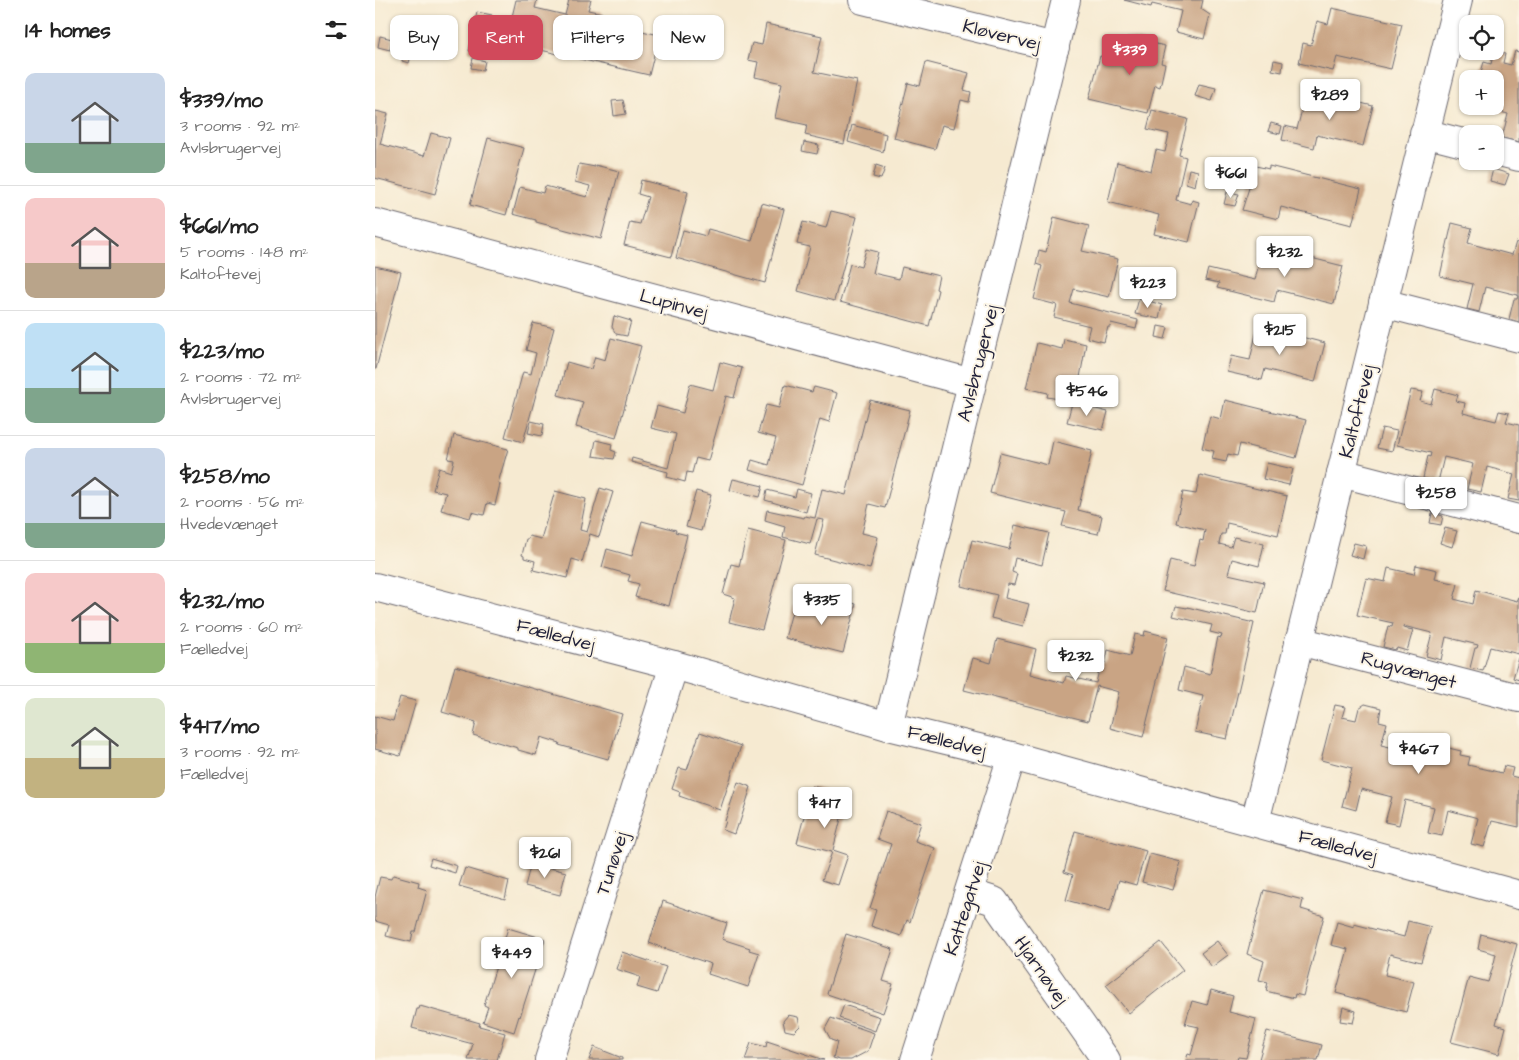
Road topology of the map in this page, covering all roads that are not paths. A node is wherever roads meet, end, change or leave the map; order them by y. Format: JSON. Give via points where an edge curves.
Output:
{"nodes":[{"id":1,"x":863,"y":0,"type":"edge"},
{"id":2,"x":1066,"y":0,"type":"edge"},
{"id":3,"x":1458,"y":0,"type":"edge"},
{"id":4,"x":1055,"y":47,"type":"junction"},
{"id":5,"x":1424,"y":133,"type":"junction"},
{"id":6,"x":1459,"y":142,"type":"edge"},
{"id":7,"x":1504,"y":153,"type":"edge"},
{"id":8,"x":1519,"y":157,"type":"edge"},
{"id":9,"x":375,"y":223,"type":"edge"},
{"id":10,"x":1383,"y":303,"type":"junction"},
{"id":11,"x":1519,"y":338,"type":"edge"},
{"id":12,"x":972,"y":382,"type":"junction"},
{"id":13,"x":1341,"y":473,"type":"junction"},
{"id":14,"x":1519,"y":519,"type":"edge"},
{"id":15,"x":375,"y":587,"type":"edge"},
{"id":16,"x":1299,"y":641,"type":"junction"},
{"id":17,"x":674,"y":665,"type":"junction"},
{"id":18,"x":1519,"y":698,"type":"edge"},
{"id":19,"x":888,"y":726,"type":"junction"},
{"id":20,"x":1011,"y":756,"type":"junction"},
{"id":21,"x":1255,"y":822,"type":"junction"},
{"id":22,"x":969,"y":893,"type":"junction"},
{"id":23,"x":1519,"y":895,"type":"edge"},
{"id":24,"x":549,"y":1060,"type":"edge"},
{"id":25,"x":915,"y":1060,"type":"edge"},
{"id":26,"x":1106,"y":1060,"type":"edge"}],
"edges":[{"from":1,"to":4,"type":"street","name":"Kløvervej"},
{"from":2,"to":4,"type":"street","name":"Avlsbrugervej"},
{"from":3,"to":5,"type":"street","name":"Kaltoftevej"},
{"from":4,"to":12,"type":"street","name":"Avlsbrugervej"},
{"from":5,"to":6,"type":"street"},
{"from":5,"to":10,"type":"street","name":"Kaltoftevej"},
{"from":7,"to":8,"type":"street"},
{"from":9,"to":12,"type":"street","name":"Lupinvej"},
{"from":10,"to":11,"type":"street"},
{"from":10,"to":13,"type":"street","name":"Kaltoftevej"},
{"from":12,"to":19,"type":"street","name":"Avlsbrugervej"},
{"from":13,"to":14,"type":"street"},
{"from":13,"to":16,"type":"street","name":"Kaltoftevej"},
{"from":15,"to":17,"type":"street","name":"Fælledvej"},
{"from":16,"to":18,"type":"street","name":"Rugvænget"},
{"from":16,"to":21,"type":"street","name":"Kaltoftevej"},
{"from":17,"to":19,"type":"street","name":"Fælledvej"},
{"from":17,"to":24,"type":"street","name":"Tunøvej"},
{"from":19,"to":20,"type":"street","name":"Fælledvej"},
{"from":20,"to":21,"type":"street","name":"Fælledvej"},
{"from":20,"to":22,"type":"street","name":"Kattegatvej"},
{"from":21,"to":23,"type":"street","name":"Fælledvej"},
{"from":22,"to":25,"type":"street","name":"Kattegatvej"},
{"from":22,"to":26,"type":"street","name":"Hjarnøvej","via":[[994,901]]}]}
